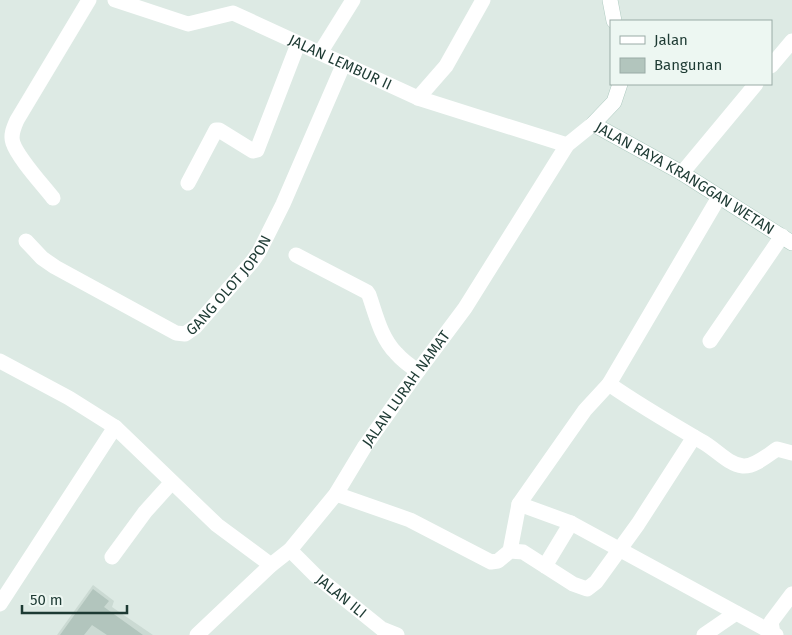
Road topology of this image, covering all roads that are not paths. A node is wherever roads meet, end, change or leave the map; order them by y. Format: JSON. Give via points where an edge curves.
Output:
{"nodes":[{"id":1,"x":89,"y":0,"type":"edge"},
{"id":2,"x":115,"y":0,"type":"edge"},
{"id":3,"x":353,"y":0,"type":"edge"},
{"id":4,"x":483,"y":0,"type":"edge"},
{"id":5,"x":610,"y":0,"type":"edge"},
{"id":6,"x":614,"y":20,"type":"edge"},
{"id":7,"x":792,"y":41,"type":"edge"},
{"id":8,"x":298,"y":44,"type":"junction"},
{"id":9,"x":320,"y":53,"type":"junction"},
{"id":10,"x":344,"y":63,"type":"junction"},
{"id":11,"x":772,"y":65,"type":"edge"},
{"id":12,"x":620,"y":85,"type":"edge"},
{"id":13,"x":755,"y":85,"type":"edge"},
{"id":14,"x":418,"y":98,"type":"junction"},
{"id":15,"x":593,"y":124,"type":"junction"},
{"id":16,"x":567,"y":145,"type":"junction"},
{"id":17,"x":682,"y":173,"type":"junction"},
{"id":18,"x":188,"y":183,"type":"dead end"},
{"id":19,"x":720,"y":197,"type":"junction"},
{"id":20,"x":53,"y":198,"type":"dead end"},
{"id":21,"x":787,"y":240,"type":"edge"},
{"id":22,"x":26,"y":241,"type":"dead end"},
{"id":23,"x":296,"y":255,"type":"dead end"},
{"id":24,"x":710,"y":341,"type":"dead end"},
{"id":25,"x":0,"y":361,"type":"edge"},
{"id":26,"x":418,"y":371,"type":"junction"},
{"id":27,"x":610,"y":384,"type":"junction"},
{"id":28,"x":115,"y":427,"type":"junction"},
{"id":29,"x":694,"y":437,"type":"junction"},
{"id":30,"x":792,"y":453,"type":"edge"},
{"id":31,"x":172,"y":482,"type":"junction"},
{"id":32,"x":336,"y":494,"type":"junction"},
{"id":33,"x":519,"y":504,"type":"junction"},
{"id":34,"x":571,"y":523,"type":"junction"},
{"id":35,"x":290,"y":550,"type":"junction"},
{"id":36,"x":619,"y":550,"type":"junction"},
{"id":37,"x":510,"y":551,"type":"junction"},
{"id":38,"x":112,"y":557,"type":"dead end"},
{"id":39,"x":271,"y":565,"type":"junction"},
{"id":40,"x":545,"y":566,"type":"junction"},
{"id":41,"x":792,"y":594,"type":"edge"},
{"id":42,"x":0,"y":604,"type":"edge"},
{"id":43,"x":736,"y":613,"type":"junction"},
{"id":44,"x":774,"y":634,"type":"edge"},
{"id":45,"x":197,"y":635,"type":"edge"},
{"id":46,"x":397,"y":635,"type":"edge"},
{"id":47,"x":704,"y":635,"type":"edge"}],
"edges":[{"from":1,"to":20,"type":"street","via":[[12,132],[12,142],[19,154]]},
{"from":2,"to":8,"type":"street","name":"JALAN LEMBUR II","via":[[188,24],[233,13]]},
{"from":3,"to":9,"type":"street"},
{"from":4,"to":14,"type":"street","via":[[446,66]]},
{"from":5,"to":6,"type":"street"},
{"from":7,"to":11,"type":"street"},
{"from":8,"to":9,"type":"street","name":"JALAN LEMBUR II"},
{"from":8,"to":18,"type":"street","via":[[257,150],[253,151],[216,130]]},
{"from":9,"to":10,"type":"street","name":"JALAN LEMBUR II"},
{"from":10,"to":14,"type":"street","name":"JALAN LEMBUR II"},
{"from":10,"to":22,"type":"street","name":"GANG OLOT JOPON","via":[[284,204],[259,252],[195,327],[185,334],[176,333],[55,267]]},
{"from":12,"to":15,"type":"street","name":"JALAN RAYA KRANGGAN WETAN","via":[[614,102]]},
{"from":13,"to":17,"type":"street"},
{"from":14,"to":16,"type":"street","name":"JALAN LEMBUR II"},
{"from":15,"to":16,"type":"street","name":"JALAN LURAH NAMAT"},
{"from":15,"to":17,"type":"street","name":"JALAN RAYA KRANGGAN WETAN"},
{"from":16,"to":26,"type":"street","name":"JALAN LURAH NAMAT","via":[[465,308]]},
{"from":17,"to":19,"type":"street","name":"JALAN RAYA KRANGGAN WETAN"},
{"from":19,"to":21,"type":"street","name":"JALAN RAYA KRANGGAN WETAN"},
{"from":19,"to":27,"type":"street"},
{"from":21,"to":24,"type":"street"},
{"from":23,"to":26,"type":"street","via":[[367,292],[389,345]]},
{"from":25,"to":28,"type":"street"},
{"from":26,"to":32,"type":"street","name":"JALAN LURAH NAMAT"},
{"from":27,"to":29,"type":"street"},
{"from":27,"to":33,"type":"street","via":[[585,410]]},
{"from":28,"to":31,"type":"street"},
{"from":28,"to":42,"type":"street"},
{"from":29,"to":30,"type":"street","via":[[733,464],[746,466],[777,449]]},
{"from":29,"to":36,"type":"street"},
{"from":31,"to":38,"type":"street"},
{"from":31,"to":39,"type":"street","via":[[217,525]]},
{"from":32,"to":35,"type":"street","name":"JALAN LURAH NAMAT"},
{"from":32,"to":37,"type":"street","via":[[410,520],[491,562],[498,561]]},
{"from":33,"to":34,"type":"street"},
{"from":33,"to":37,"type":"street"},
{"from":34,"to":36,"type":"street"},
{"from":34,"to":40,"type":"street"},
{"from":35,"to":39,"type":"street","name":"JALAN LURAH NAMAT"},
{"from":35,"to":46,"type":"street","name":"JALAN ILI","via":[[315,575],[382,629]]},
{"from":36,"to":40,"type":"street","via":[[596,582],[587,589]]},
{"from":36,"to":43,"type":"street"},
{"from":37,"to":40,"type":"street","via":[[524,552]]},
{"from":39,"to":45,"type":"street","name":"JALAN LURAH NAMAT"},
{"from":41,"to":44,"type":"street","via":[[771,622]]},
{"from":43,"to":44,"type":"street"},
{"from":43,"to":47,"type":"street"}]}
